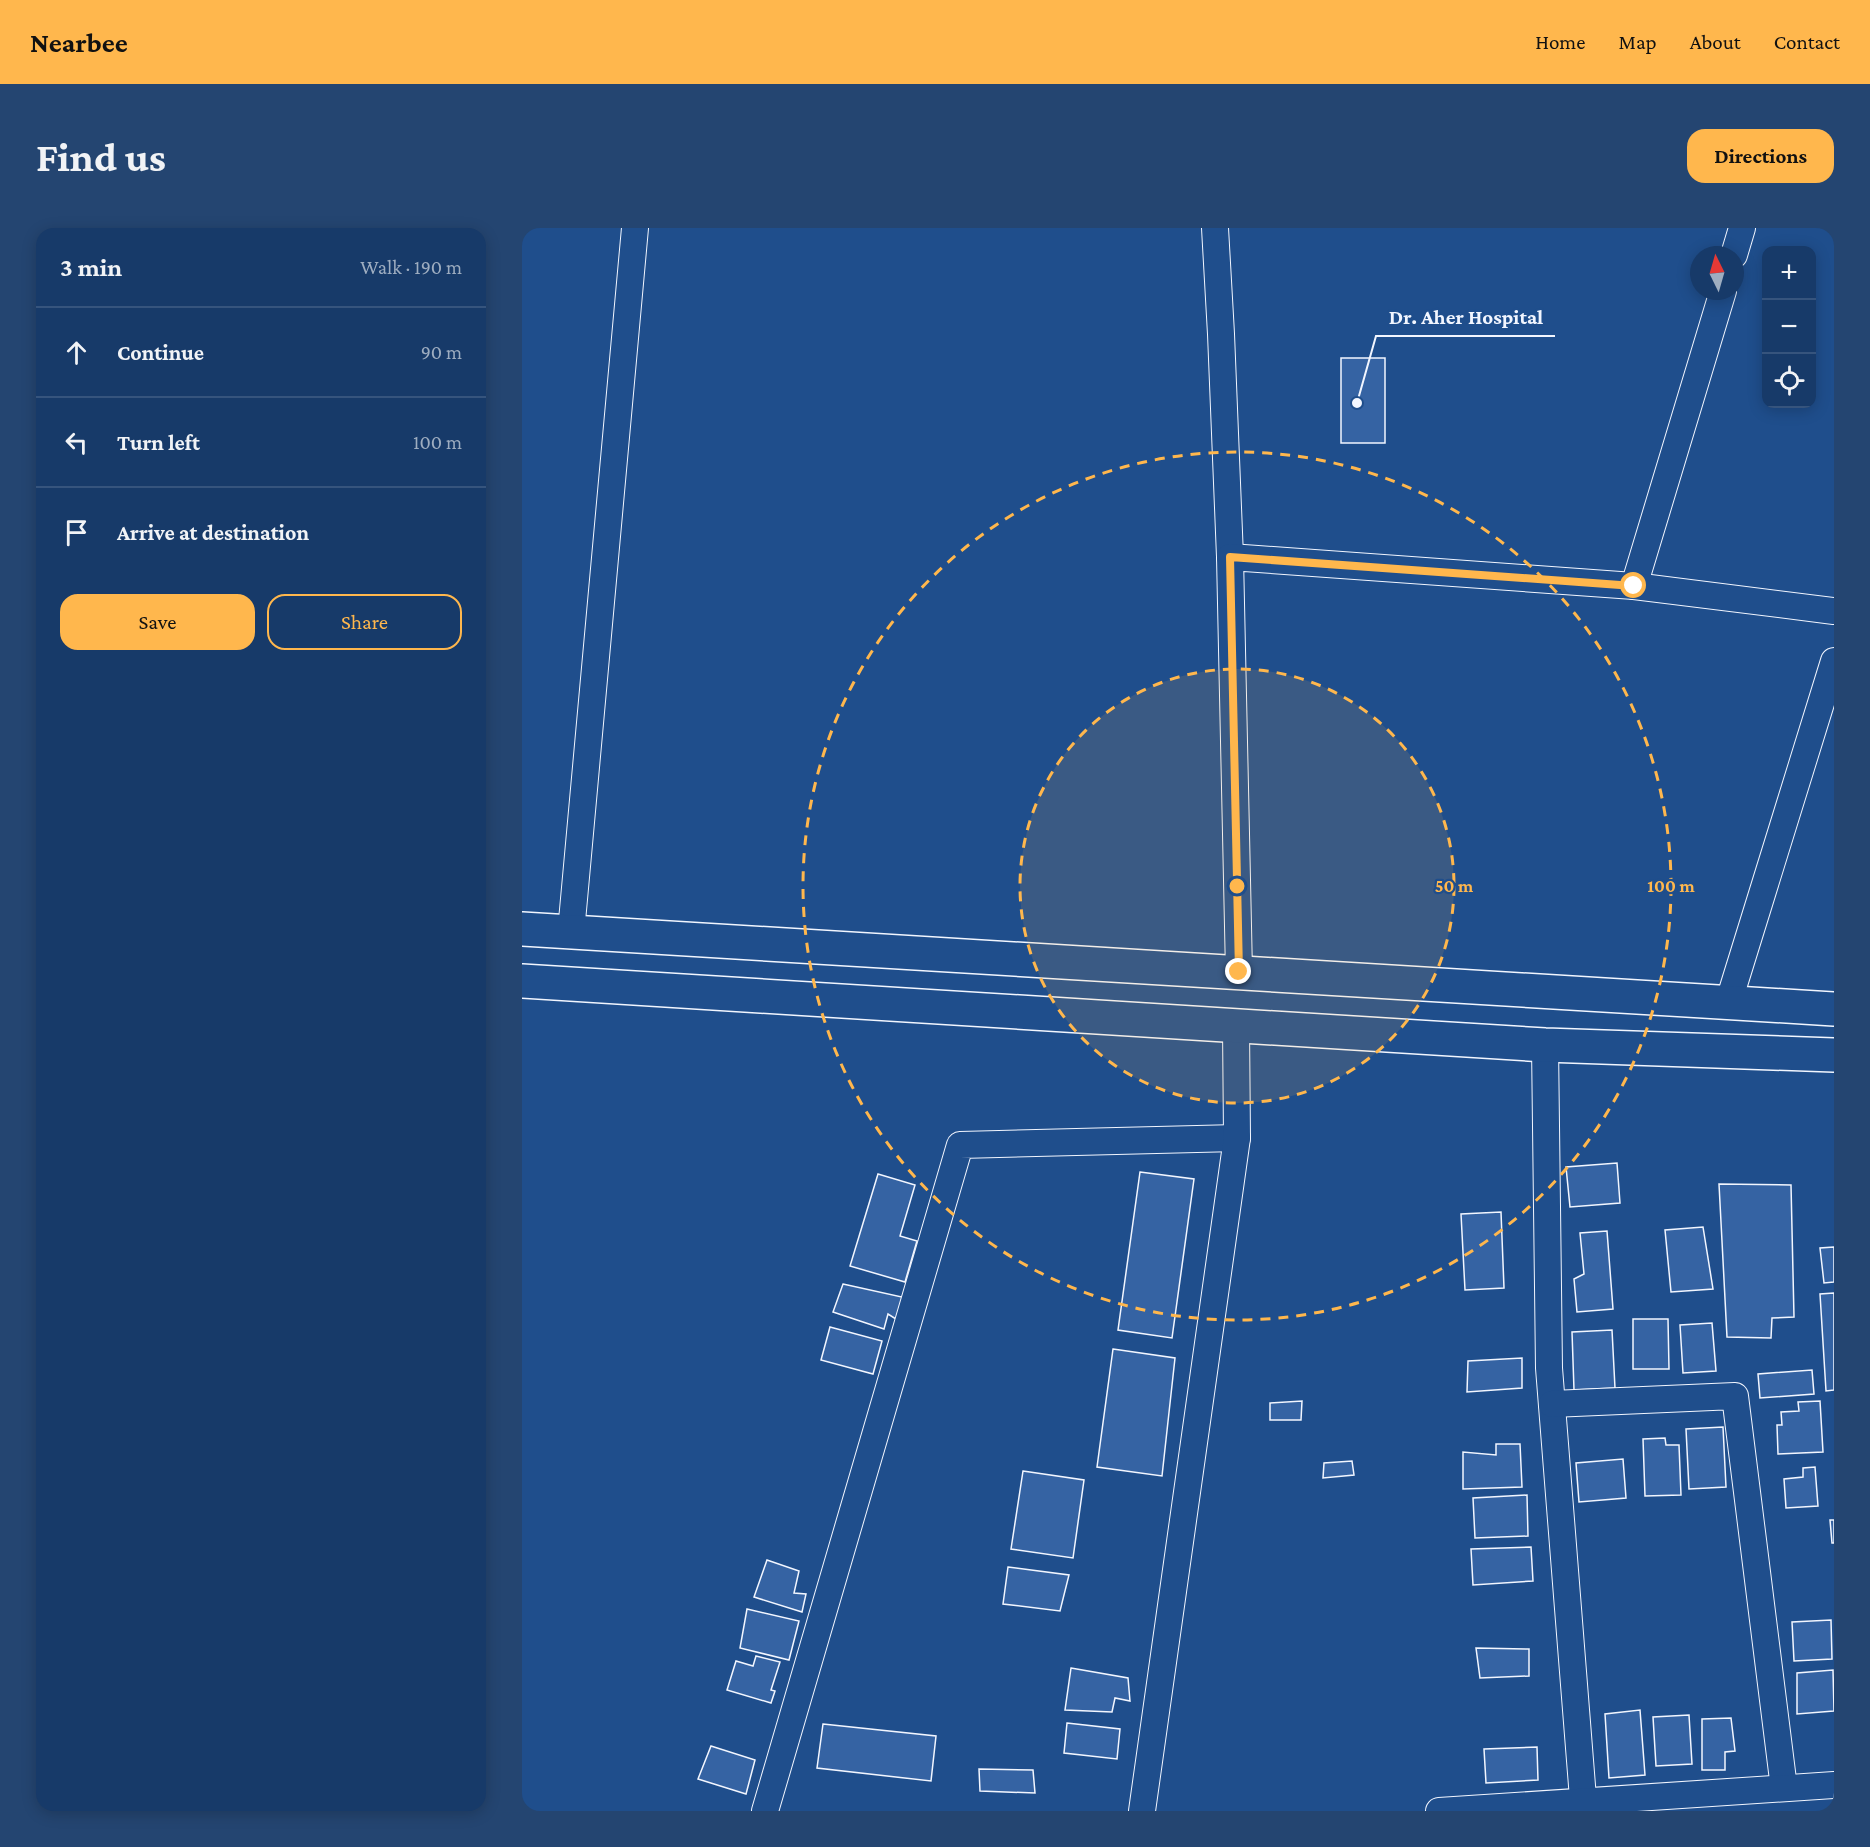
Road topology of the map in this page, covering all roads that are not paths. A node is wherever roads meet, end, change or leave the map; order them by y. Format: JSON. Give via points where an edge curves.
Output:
{"nodes":[{"id":1,"x":635,"y":228,"type":"edge"},
{"id":2,"x":1215,"y":228,"type":"edge"},
{"id":3,"x":1742,"y":228,"type":"edge"},
{"id":4,"x":1737,"y":246,"type":"edge"},
{"id":5,"x":1720,"y":300,"type":"edge"},
{"id":6,"x":1230,"y":557,"type":"junction"},
{"id":7,"x":1634,"y":586,"type":"junction"},
{"id":8,"x":1834,"y":611,"type":"edge"},
{"id":9,"x":1834,"y":661,"type":"edge"},
{"id":10,"x":522,"y":929,"type":"edge"},
{"id":11,"x":571,"y":932,"type":"junction"},
{"id":12,"x":1239,"y":972,"type":"junction"},
{"id":13,"x":522,"y":981,"type":"edge"},
{"id":14,"x":1728,"y":1004,"type":"junction"},
{"id":15,"x":1834,"y":1009,"type":"edge"},
{"id":16,"x":1236,"y":1027,"type":"junction"},
{"id":17,"x":1545,"y":1045,"type":"junction"},
{"id":18,"x":1834,"y":1055,"type":"edge"},
{"id":19,"x":1237,"y":1138,"type":"junction"},
{"id":20,"x":1552,"y":1404,"type":"junction"},
{"id":21,"x":1834,"y":1785,"type":"edge"},
{"id":22,"x":1784,"y":1788,"type":"junction"},
{"id":23,"x":1584,"y":1806,"type":"edge"},
{"id":24,"x":765,"y":1811,"type":"edge"},
{"id":25,"x":1142,"y":1811,"type":"edge"},
{"id":26,"x":1439,"y":1811,"type":"edge"}],
"edges":[{"from":1,"to":11,"type":"street"},
{"from":2,"to":6,"type":"street"},
{"from":3,"to":4,"type":"street"},
{"from":5,"to":7,"type":"street"},
{"from":6,"to":7,"type":"street"},
{"from":6,"to":12,"type":"street"},
{"from":7,"to":8,"type":"street"},
{"from":9,"to":14,"type":"street"},
{"from":10,"to":11,"type":"highway"},
{"from":11,"to":12,"type":"highway"},
{"from":12,"to":14,"type":"highway"},
{"from":13,"to":16,"type":"highway"},
{"from":14,"to":15,"type":"highway"},
{"from":16,"to":17,"type":"highway"},
{"from":16,"to":19,"type":"street"},
{"from":17,"to":18,"type":"highway"},
{"from":17,"to":20,"type":"street"},
{"from":19,"to":24,"type":"street","via":[[960,1145]]},
{"from":19,"to":25,"type":"street"},
{"from":20,"to":22,"type":"street","via":[[1735,1396]]},
{"from":20,"to":23,"type":"street"},
{"from":21,"to":22,"type":"street"},
{"from":22,"to":23,"type":"street"},
{"from":23,"to":26,"type":"street"}]}
